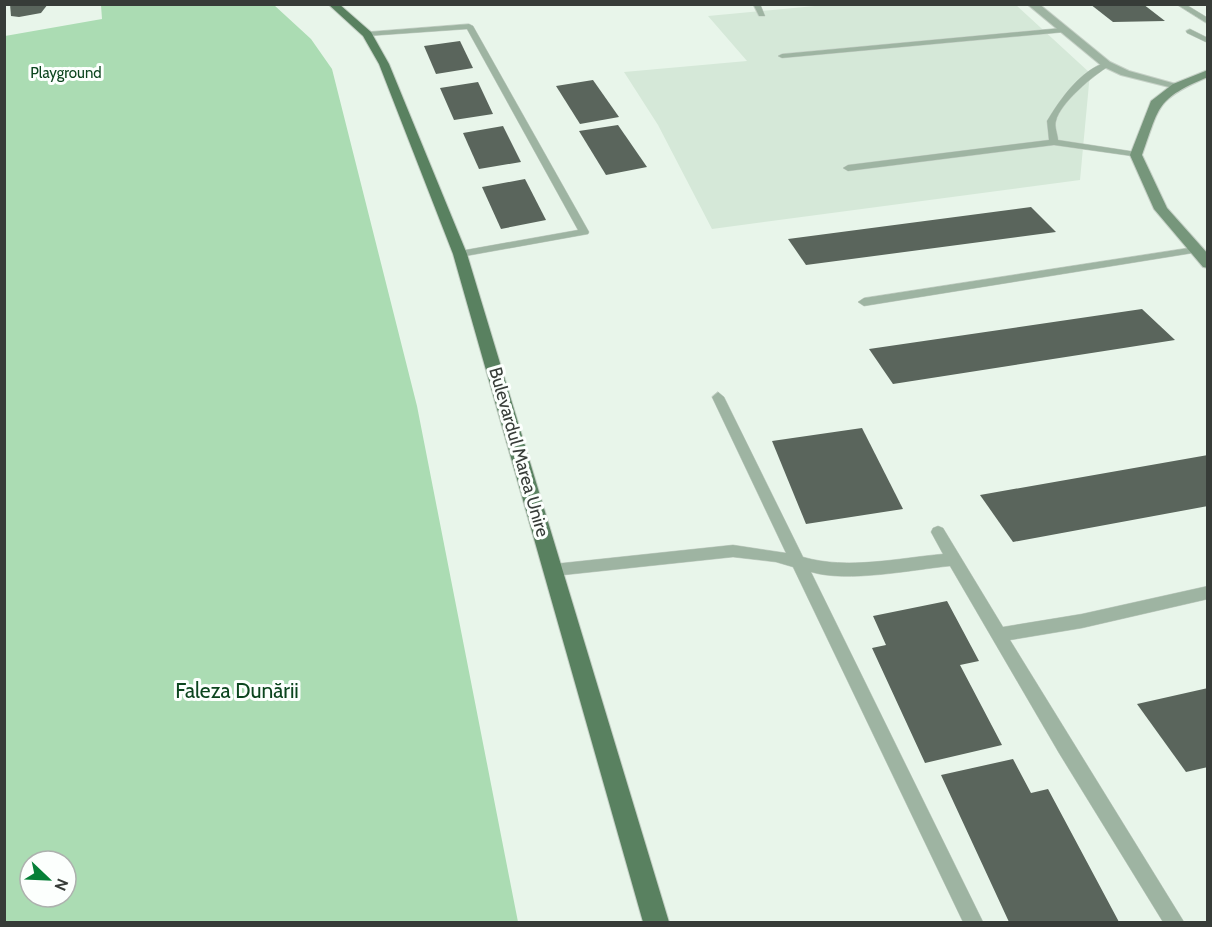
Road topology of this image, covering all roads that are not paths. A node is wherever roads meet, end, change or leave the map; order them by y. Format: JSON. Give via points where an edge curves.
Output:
{"nodes":[{"id":1,"x":333,"y":4,"type":"edge"},
{"id":2,"x":756,"y":4,"type":"edge"},
{"id":3,"x":1032,"y":4,"type":"edge"},
{"id":4,"x":1179,"y":4,"type":"edge"},
{"id":5,"x":762,"y":14,"type":"dead end"},
{"id":6,"x":1208,"y":22,"type":"edge"},
{"id":7,"x":1062,"y":30,"type":"junction"},
{"id":8,"x":1190,"y":31,"type":"dead end"},
{"id":9,"x":367,"y":34,"type":"junction"},
{"id":10,"x":1208,"y":41,"type":"edge"},
{"id":11,"x":782,"y":56,"type":"dead end"},
{"id":12,"x":1106,"y":64,"type":"junction"},
{"id":13,"x":1208,"y":73,"type":"edge"},
{"id":14,"x":1177,"y":86,"type":"junction"},
{"id":15,"x":1054,"y":142,"type":"junction"},
{"id":16,"x":1136,"y":155,"type":"junction"},
{"id":17,"x":848,"y":168,"type":"dead end"},
{"id":18,"x":1195,"y":250,"type":"junction"},
{"id":19,"x":459,"y":254,"type":"junction"},
{"id":20,"x":1208,"y":264,"type":"edge"},
{"id":21,"x":864,"y":302,"type":"dead end"},
{"id":22,"x":718,"y":397,"type":"dead end"},
{"id":23,"x":938,"y":532,"type":"dead end"},
{"id":24,"x":954,"y":559,"type":"junction"},
{"id":25,"x":799,"y":562,"type":"junction"},
{"id":26,"x":554,"y":570,"type":"junction"},
{"id":27,"x":1208,"y":592,"type":"edge"},
{"id":28,"x":998,"y":635,"type":"junction"},
{"id":29,"x":656,"y":922,"type":"edge"},
{"id":30,"x":973,"y":922,"type":"edge"},
{"id":31,"x":1174,"y":922,"type":"edge"}],
"edges":[{"from":1,"to":9,"type":"main road","name":"Bulevardul Marea Unire"},
{"from":2,"to":5,"type":"lane"},
{"from":3,"to":7,"type":"street"},
{"from":4,"to":6,"type":"lane"},
{"from":7,"to":11,"type":"lane"},
{"from":7,"to":12,"type":"street"},
{"from":8,"to":10,"type":"lane"},
{"from":9,"to":19,"type":"main road","name":"Bulevardul Marea Unire","via":[[384,64]]},
{"from":9,"to":19,"type":"lane","via":[[469,26],[584,232]]},
{"from":12,"to":14,"type":"street"},
{"from":12,"to":15,"type":"lane","via":[[1090,73],[1064,98],[1051,121]]},
{"from":13,"to":14,"type":"street"},
{"from":14,"to":16,"type":"street","via":[[1155,103]]},
{"from":15,"to":16,"type":"lane"},
{"from":15,"to":17,"type":"lane"},
{"from":16,"to":18,"type":"street","via":[[1161,209]]},
{"from":18,"to":20,"type":"street"},
{"from":18,"to":21,"type":"lane"},
{"from":19,"to":26,"type":"main road","name":"Bulevardul Marea Unire"},
{"from":22,"to":25,"type":"lane"},
{"from":23,"to":24,"type":"lane"},
{"from":24,"to":25,"type":"lane","via":[[855,568]]},
{"from":24,"to":28,"type":"lane"},
{"from":25,"to":26,"type":"lane","via":[[733,551]]},
{"from":25,"to":30,"type":"lane"},
{"from":26,"to":29,"type":"main road","name":"Bulevardul Marea Unire"},
{"from":27,"to":28,"type":"lane","via":[[1082,621]]},
{"from":28,"to":31,"type":"lane"}]}
